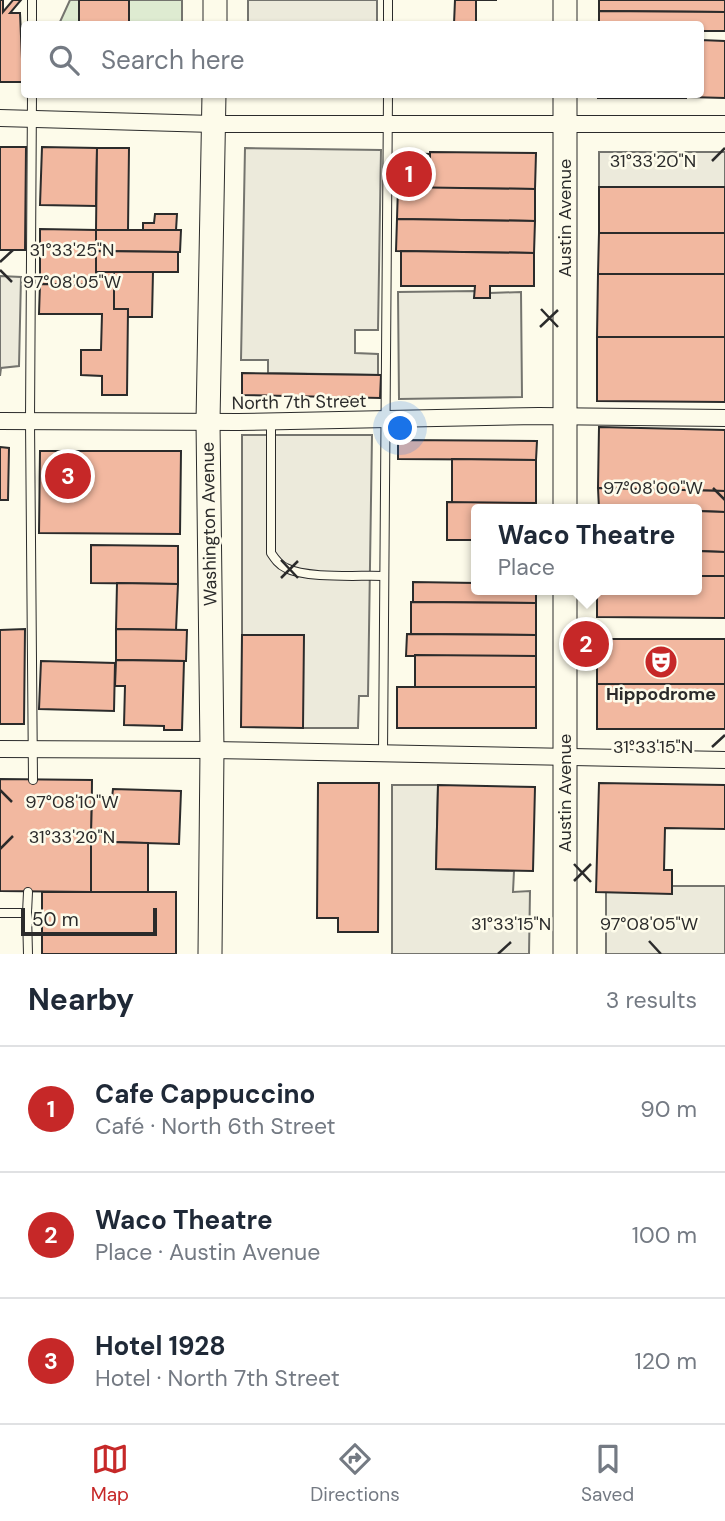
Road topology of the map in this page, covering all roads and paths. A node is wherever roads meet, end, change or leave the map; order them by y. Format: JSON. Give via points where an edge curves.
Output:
{"nodes":[{"id":1,"x":32,"y":0,"type":"edge"},
{"id":2,"x":215,"y":0,"type":"edge"},
{"id":3,"x":388,"y":0,"type":"edge"},
{"id":4,"x":565,"y":0,"type":"edge"},
{"id":5,"x":32,"y":21,"type":"edge"},
{"id":6,"x":215,"y":21,"type":"edge"},
{"id":7,"x":388,"y":21,"type":"edge"},
{"id":8,"x":565,"y":21,"type":"edge"},
{"id":9,"x":32,"y":98,"type":"edge"},
{"id":10,"x":214,"y":98,"type":"edge"},
{"id":11,"x":388,"y":98,"type":"edge"},
{"id":12,"x":565,"y":98,"type":"edge"},
{"id":13,"x":0,"y":118,"type":"edge"},
{"id":14,"x":31,"y":119,"type":"junction"},
{"id":15,"x":388,"y":122,"type":"junction"},
{"id":16,"x":565,"y":123,"type":"junction"},
{"id":17,"x":214,"y":124,"type":"junction"},
{"id":18,"x":725,"y":124,"type":"edge"},
{"id":19,"x":565,"y":416,"type":"junction"},
{"id":20,"x":725,"y":418,"type":"edge"},
{"id":21,"x":386,"y":420,"type":"junction"},
{"id":22,"x":0,"y":421,"type":"edge"},
{"id":23,"x":30,"y":421,"type":"junction"},
{"id":24,"x":208,"y":422,"type":"junction"},
{"id":25,"x":271,"y":422,"type":"junction"},
{"id":26,"x":565,"y":504,"type":"edge"},
{"id":27,"x":384,"y":576,"type":"junction"},
{"id":28,"x":565,"y":595,"type":"edge"},
{"id":29,"x":0,"y":749,"type":"edge"},
{"id":30,"x":32,"y":749,"type":"junction"},
{"id":31,"x":212,"y":750,"type":"junction"},
{"id":32,"x":383,"y":754,"type":"junction"},
{"id":33,"x":565,"y":757,"type":"junction"},
{"id":34,"x":725,"y":760,"type":"edge"},
{"id":35,"x":33,"y":780,"type":"dead end"},
{"id":36,"x":28,"y":892,"type":"dead end"},
{"id":37,"x":0,"y":913,"type":"edge"},
{"id":38,"x":27,"y":913,"type":"junction"},
{"id":39,"x":28,"y":954,"type":"edge"},
{"id":40,"x":211,"y":954,"type":"edge"},
{"id":41,"x":565,"y":954,"type":"edge"}],
"edges":[{"from":1,"to":5,"type":"lane"},
{"from":2,"to":6,"type":"main road"},
{"from":3,"to":7,"type":"lane"},
{"from":4,"to":8,"type":"main road"},
{"from":9,"to":14,"type":"lane"},
{"from":10,"to":17,"type":"main road","name":"Washington Avenue"},
{"from":11,"to":15,"type":"lane"},
{"from":12,"to":16,"type":"main road","name":"Austin Avenue"},
{"from":13,"to":14,"type":"street"},
{"from":14,"to":17,"type":"street"},
{"from":14,"to":23,"type":"lane"},
{"from":15,"to":16,"type":"street"},
{"from":15,"to":17,"type":"street"},
{"from":15,"to":21,"type":"lane"},
{"from":16,"to":18,"type":"street"},
{"from":16,"to":19,"type":"main road","name":"Austin Avenue"},
{"from":17,"to":24,"type":"main road","name":"Washington Avenue"},
{"from":19,"to":20,"type":"street","name":"North 7th Street"},
{"from":19,"to":21,"type":"street","name":"North 7th Street"},
{"from":19,"to":26,"type":"main road","name":"Austin Avenue"},
{"from":21,"to":25,"type":"street","name":"North 7th Street"},
{"from":21,"to":27,"type":"lane"},
{"from":22,"to":23,"type":"street","name":"North 7th Street"},
{"from":23,"to":24,"type":"street","name":"North 7th Street"},
{"from":23,"to":30,"type":"lane"},
{"from":24,"to":25,"type":"street","name":"North 7th Street"},
{"from":24,"to":31,"type":"main road","name":"Washington Avenue"},
{"from":25,"to":27,"type":"lane","via":[[271,553],[284,568],[300,573]]},
{"from":27,"to":32,"type":"lane"},
{"from":28,"to":33,"type":"main road","name":"Austin Avenue"},
{"from":29,"to":30,"type":"street"},
{"from":30,"to":31,"type":"street"},
{"from":30,"to":35,"type":"lane"},
{"from":31,"to":32,"type":"street"},
{"from":31,"to":40,"type":"main road","name":"Washington Avenue"},
{"from":32,"to":33,"type":"street"},
{"from":33,"to":34,"type":"street"},
{"from":33,"to":41,"type":"main road","name":"Austin Avenue"},
{"from":36,"to":38,"type":"lane"},
{"from":37,"to":38,"type":"lane"},
{"from":38,"to":39,"type":"lane"}]}
